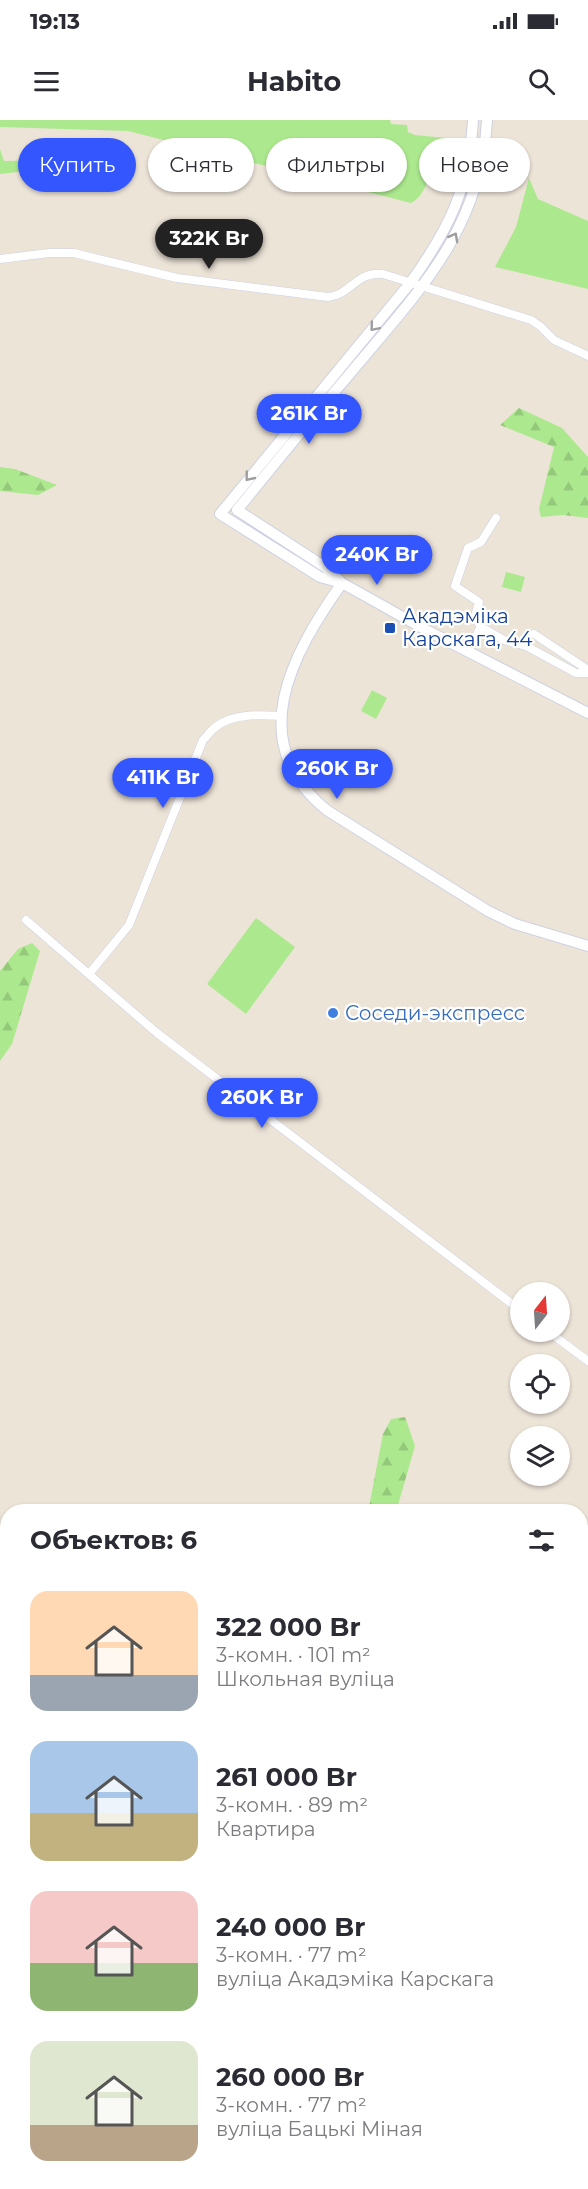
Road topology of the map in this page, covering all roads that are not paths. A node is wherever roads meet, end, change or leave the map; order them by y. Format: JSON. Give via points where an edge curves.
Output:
{"nodes":[{"id":1,"x":473,"y":120,"type":"edge"},
{"id":2,"x":487,"y":120,"type":"edge"},
{"id":3,"x":472,"y":138,"type":"edge"},
{"id":4,"x":485,"y":138,"type":"edge"},
{"id":5,"x":462,"y":192,"type":"edge"},
{"id":6,"x":473,"y":192,"type":"edge"},
{"id":7,"x":0,"y":259,"type":"edge"},
{"id":8,"x":411,"y":282,"type":"junction"},
{"id":9,"x":423,"y":286,"type":"junction"},
{"id":10,"x":588,"y":356,"type":"edge"},
{"id":11,"x":237,"y":510,"type":"junction"},
{"id":12,"x":496,"y":518,"type":"dead end"},
{"id":13,"x":229,"y":520,"type":"junction"},
{"id":14,"x":342,"y":583,"type":"junction"},
{"id":15,"x":481,"y":627,"type":"junction"},
{"id":16,"x":534,"y":634,"type":"dead end"},
{"id":17,"x":468,"y":651,"type":"junction"},
{"id":18,"x":588,"y":672,"type":"edge"},
{"id":19,"x":588,"y":713,"type":"edge"},
{"id":20,"x":280,"y":716,"type":"junction"},
{"id":21,"x":26,"y":920,"type":"dead end"},
{"id":22,"x":588,"y":946,"type":"edge"},
{"id":23,"x":89,"y":974,"type":"junction"},
{"id":24,"x":510,"y":1302,"type":"edge"},
{"id":25,"x":562,"y":1342,"type":"edge"},
{"id":26,"x":588,"y":1361,"type":"edge"}],
"edges":[{"from":1,"to":3,"type":"main road"},
{"from":2,"to":4,"type":"main road"},
{"from":5,"to":8,"type":"main road","via":[[453,214]]},
{"from":9,"to":6,"type":"main road","one_way":true,"via":[[464,219]]},
{"from":7,"to":8,"type":"street","via":[[74,253],[177,278],[328,297],[342,292],[360,277],[376,273]]},
{"from":8,"to":9,"type":"street"},
{"from":8,"to":13,"type":"main road","one_way":true,"via":[[220,514]]},
{"from":9,"to":10,"type":"street","via":[[531,320],[554,340]]},
{"from":9,"to":11,"type":"main road"},
{"from":11,"to":13,"type":"main road"},
{"from":11,"to":14,"type":"main road","via":[[325,567]]},
{"from":12,"to":15,"type":"street","via":[[482,542],[468,548],[454,586],[479,602],[475,616]]},
{"from":13,"to":14,"type":"main road","via":[[320,577]]},
{"from":14,"to":17,"type":"main road"},
{"from":14,"to":20,"type":"main road","via":[[292,668]]},
{"from":15,"to":17,"type":"street"},
{"from":15,"to":18,"type":"street","via":[[576,673]]},
{"from":16,"to":18,"type":"street"},
{"from":17,"to":19,"type":"main road"},
{"from":20,"to":22,"type":"main road","via":[[283,745],[296,774],[328,810],[499,917]]},
{"from":20,"to":23,"type":"street","via":[[235,718],[217,725],[203,740],[129,925]]},
{"from":21,"to":23,"type":"street"},
{"from":23,"to":24,"type":"street","via":[[157,1033]]},
{"from":25,"to":26,"type":"street"}]}
